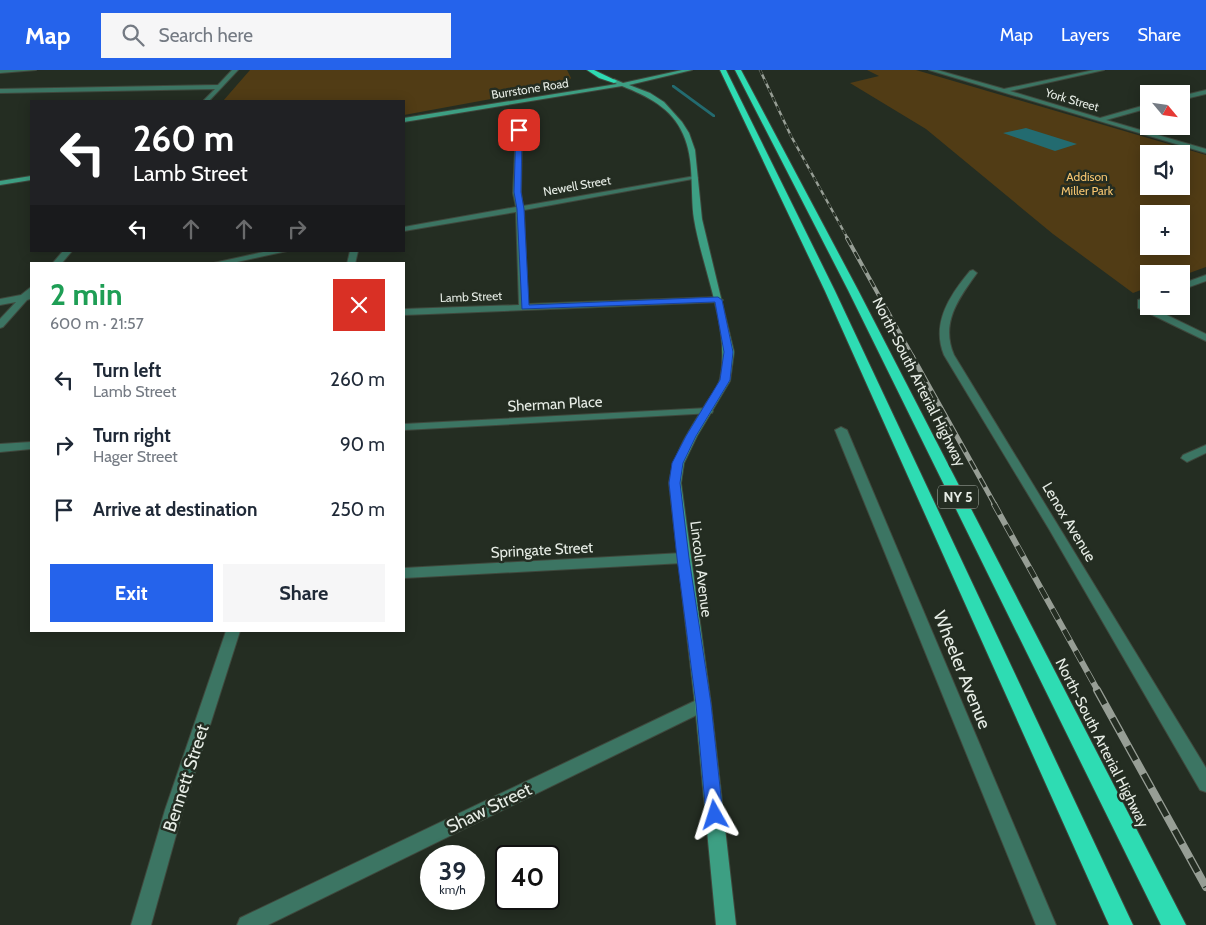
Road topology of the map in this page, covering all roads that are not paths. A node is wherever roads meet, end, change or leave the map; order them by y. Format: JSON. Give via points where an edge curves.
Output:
{"nodes":[{"id":1,"x":33,"y":70,"type":"edge"},
{"id":2,"x":235,"y":70,"type":"edge"},
{"id":3,"x":590,"y":70,"type":"edge"},
{"id":4,"x":600,"y":70,"type":"edge"},
{"id":5,"x":662,"y":70,"type":"edge"},
{"id":6,"x":689,"y":70,"type":"edge"},
{"id":7,"x":723,"y":70,"type":"edge"},
{"id":8,"x":738,"y":70,"type":"edge"},
{"id":9,"x":932,"y":70,"type":"edge"},
{"id":10,"x":1101,"y":70,"type":"edge"},
{"id":11,"x":0,"y":71,"type":"edge"},
{"id":12,"x":620,"y":83,"type":"junction"},
{"id":13,"x":219,"y":87,"type":"junction"},
{"id":14,"x":0,"y":91,"type":"edge"},
{"id":15,"x":1001,"y":91,"type":"junction"},
{"id":16,"x":1206,"y":92,"type":"edge"},
{"id":17,"x":1190,"y":96,"type":"edge"},
{"id":18,"x":207,"y":100,"type":"edge"},
{"id":19,"x":1140,"y":108,"type":"edge"},
{"id":20,"x":405,"y":119,"type":"edge"},
{"id":21,"x":405,"y":119,"type":"edge"},
{"id":22,"x":1098,"y":120,"type":"junction"},
{"id":23,"x":519,"y":130,"type":"dead end"},
{"id":24,"x":1204,"y":150,"type":"edge"},
{"id":25,"x":30,"y":174,"type":"edge"},
{"id":26,"x":30,"y":178,"type":"edge"},
{"id":27,"x":695,"y":178,"type":"junction"},
{"id":28,"x":0,"y":179,"type":"edge"},
{"id":29,"x":0,"y":183,"type":"edge"},
{"id":30,"x":520,"y":209,"type":"junction"},
{"id":31,"x":405,"y":230,"type":"edge"},
{"id":32,"x":67,"y":252,"type":"edge"},
{"id":33,"x":278,"y":252,"type":"edge"},
{"id":34,"x":58,"y":262,"type":"edge"},
{"id":35,"x":224,"y":262,"type":"edge"},
{"id":36,"x":973,"y":273,"type":"dead end"},
{"id":37,"x":1206,"y":278,"type":"edge"},
{"id":38,"x":1190,"y":284,"type":"edge"},
{"id":39,"x":29,"y":295,"type":"edge"},
{"id":40,"x":718,"y":300,"type":"junction"},
{"id":41,"x":0,"y":302,"type":"edge"},
{"id":42,"x":524,"y":308,"type":"junction"},
{"id":43,"x":405,"y":312,"type":"edge"},
{"id":44,"x":1158,"y":315,"type":"edge"},
{"id":45,"x":0,"y":324,"type":"edge"},
{"id":46,"x":1206,"y":338,"type":"edge"},
{"id":47,"x":708,"y":412,"type":"junction"},
{"id":48,"x":405,"y":427,"type":"edge"},
{"id":49,"x":841,"y":430,"type":"dead end"},
{"id":50,"x":30,"y":446,"type":"edge"},
{"id":51,"x":0,"y":448,"type":"edge"},
{"id":52,"x":1206,"y":449,"type":"edge"},
{"id":53,"x":1187,"y":458,"type":"dead end"},
{"id":54,"x":683,"y":558,"type":"junction"},
{"id":55,"x":405,"y":573,"type":"edge"},
{"id":56,"x":233,"y":632,"type":"edge"},
{"id":57,"x":703,"y":704,"type":"junction"},
{"id":58,"x":1206,"y":784,"type":"edge"},
{"id":59,"x":141,"y":925,"type":"edge"},
{"id":60,"x":248,"y":925,"type":"edge"},
{"id":61,"x":726,"y":925,"type":"edge"},
{"id":62,"x":1046,"y":925,"type":"edge"},
{"id":63,"x":1120,"y":925,"type":"edge"},
{"id":64,"x":1174,"y":925,"type":"edge"}],
"edges":[{"from":1,"to":11,"type":"street"},
{"from":2,"to":13,"type":"street"},
{"from":3,"to":12,"type":"highway"},
{"from":4,"to":12,"type":"highway"},
{"from":5,"to":12,"type":"street","name":"Burrstone Road"},
{"from":6,"to":12,"type":"street","name":"Burrstone Road"},
{"from":7,"to":63,"type":"highway","number":"NY 5","via":[[830,291]]},
{"from":8,"to":64,"type":"highway","name":"North-South Arterial Highway","number":"NY 5","via":[[858,298]]},
{"from":9,"to":15,"type":"street","name":"York Street"},
{"from":10,"to":15,"type":"street"},
{"from":12,"to":20,"type":"street","name":"Burrstone Road"},
{"from":12,"to":21,"type":"street","name":"Burrstone Road"},
{"from":12,"to":27,"type":"street","name":"Lincoln Avenue","via":[[662,103],[680,123],[692,150]]},
{"from":13,"to":14,"type":"street"},
{"from":13,"to":18,"type":"street"},
{"from":15,"to":22,"type":"street","name":"York Street"},
{"from":16,"to":17,"type":"street"},
{"from":19,"to":22,"type":"street"},
{"from":22,"to":24,"type":"street","name":"York Street"},
{"from":23,"to":30,"type":"street","via":[[517,192]]},
{"from":25,"to":28,"type":"street"},
{"from":26,"to":29,"type":"street"},
{"from":27,"to":30,"type":"street","name":"Newell Street"},
{"from":27,"to":40,"type":"street","name":"Lincoln Avenue","via":[[698,219]]},
{"from":30,"to":31,"type":"street","name":"Newell Street"},
{"from":30,"to":42,"type":"street"},
{"from":32,"to":34,"type":"street"},
{"from":33,"to":35,"type":"street"},
{"from":36,"to":58,"type":"street","name":"Lenox Avenue","via":[[954,296],[944,323],[945,344],[954,366]]},
{"from":37,"to":38,"type":"street"},
{"from":39,"to":41,"type":"street"},
{"from":39,"to":45,"type":"street"},
{"from":40,"to":42,"type":"street","name":"Lamb Street"},
{"from":40,"to":47,"type":"street","name":"Lincoln Avenue","via":[[729,352],[725,380]]},
{"from":42,"to":43,"type":"street","name":"Lamb Street"},
{"from":44,"to":46,"type":"street"},
{"from":47,"to":48,"type":"street","name":"Sherman Place"},
{"from":47,"to":54,"type":"street","name":"Lincoln Avenue","via":[[678,463],[675,483]]},
{"from":49,"to":62,"type":"street","name":"Wheeler Avenue"},
{"from":50,"to":51,"type":"street"},
{"from":52,"to":53,"type":"street"},
{"from":54,"to":55,"type":"street","name":"Springate Street"},
{"from":54,"to":57,"type":"street","name":"Lincoln Avenue"},
{"from":56,"to":59,"type":"street","name":"Bennett Street","via":[[174,810]]},
{"from":57,"to":60,"type":"street","name":"Shaw Street"},
{"from":57,"to":61,"type":"street","name":"Lincoln Avenue"}]}
